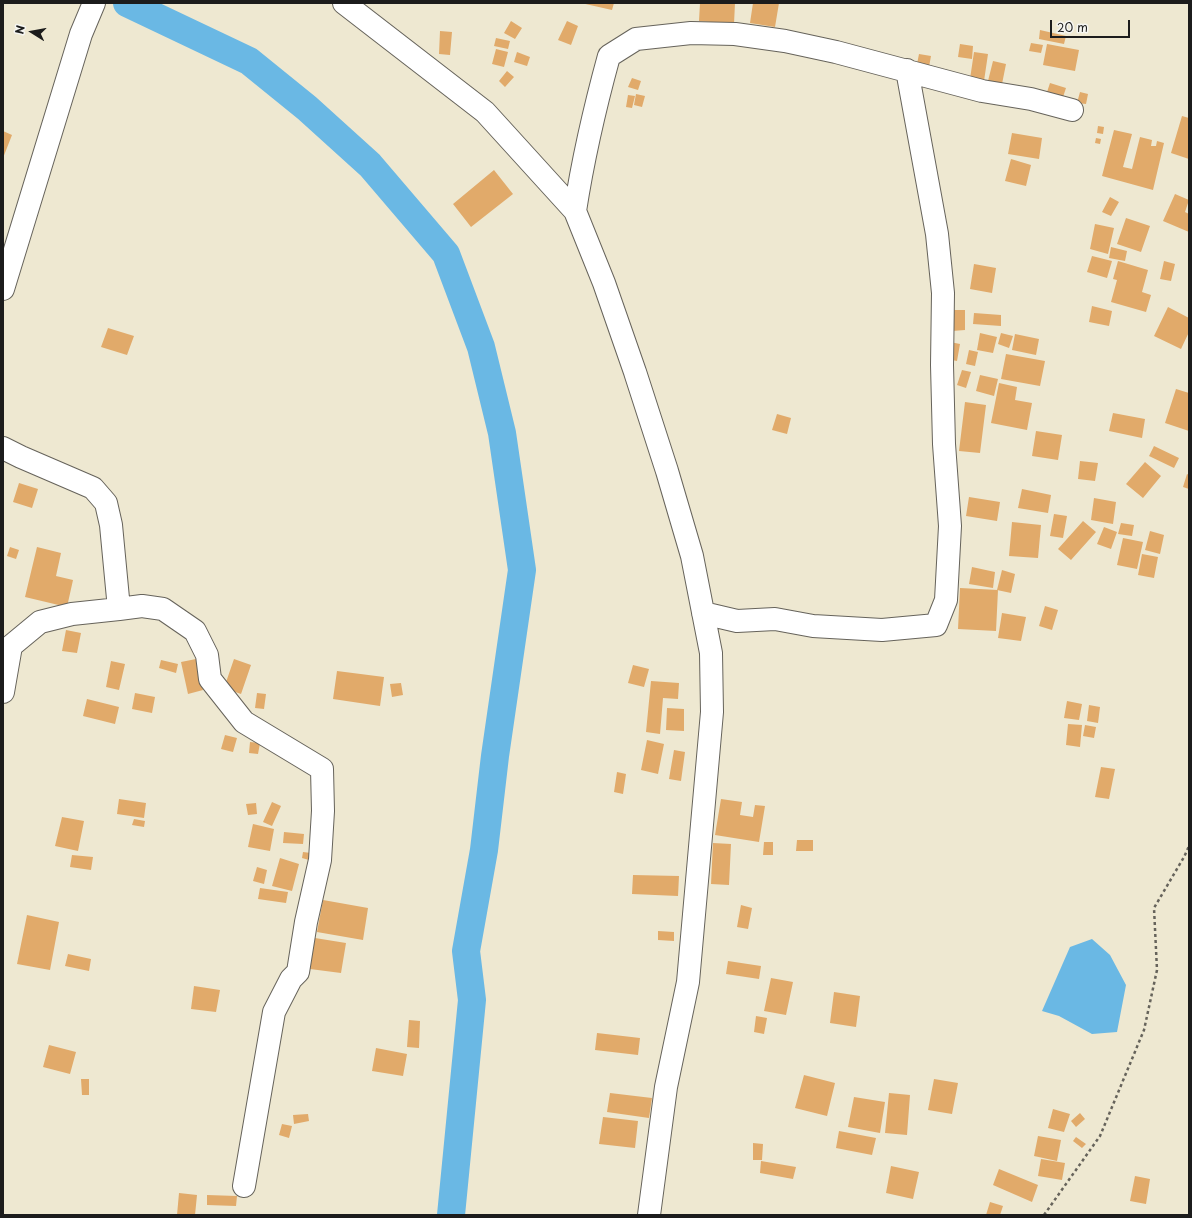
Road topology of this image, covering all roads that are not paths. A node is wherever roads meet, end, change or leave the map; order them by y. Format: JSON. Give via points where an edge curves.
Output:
{"nodes":[{"id":1,"x":94,"y":3,"type":"edge"},
{"id":2,"x":344,"y":3,"type":"edge"},
{"id":3,"x":907,"y":70,"type":"junction"},
{"id":4,"x":1072,"y":110,"type":"dead end"},
{"id":5,"x":575,"y":211,"type":"junction"},
{"id":6,"x":3,"y":289,"type":"edge"},
{"id":7,"x":3,"y":448,"type":"edge"},
{"id":8,"x":120,"y":609,"type":"junction"},
{"id":9,"x":703,"y":613,"type":"junction"},
{"id":10,"x":3,"y":692,"type":"edge"},
{"id":11,"x":244,"y":1186,"type":"dead end"},
{"id":12,"x":648,"y":1215,"type":"edge"}],
"edges":[{"from":1,"to":6,"type":"street","via":[[81,34]]},
{"from":2,"to":5,"type":"street","via":[[485,112]]},
{"from":3,"to":4,"type":"street","via":[[982,91],[1030,99]]},
{"from":3,"to":5,"type":"street","via":[[785,41],[735,34],[691,33],[636,39],[609,56],[583,160]]},
{"from":3,"to":9,"type":"street","via":[[937,234],[943,292],[944,444],[950,526],[946,600],[936,625],[882,630],[813,626],[775,619],[737,621]]},
{"from":5,"to":9,"type":"street","via":[[636,372],[692,556]]},
{"from":7,"to":8,"type":"street","via":[[93,488],[106,503],[111,525]]},
{"from":8,"to":10,"type":"street","via":[[72,614],[40,622],[11,646]]},
{"from":8,"to":11,"type":"street","via":[[142,606],[163,609],[195,631],[207,655],[210,679],[244,722],[322,769],[320,860],[298,972],[291,979],[274,1012]]},
{"from":9,"to":12,"type":"street","via":[[711,653],[712,712],[688,982],[666,1087]]}]}
